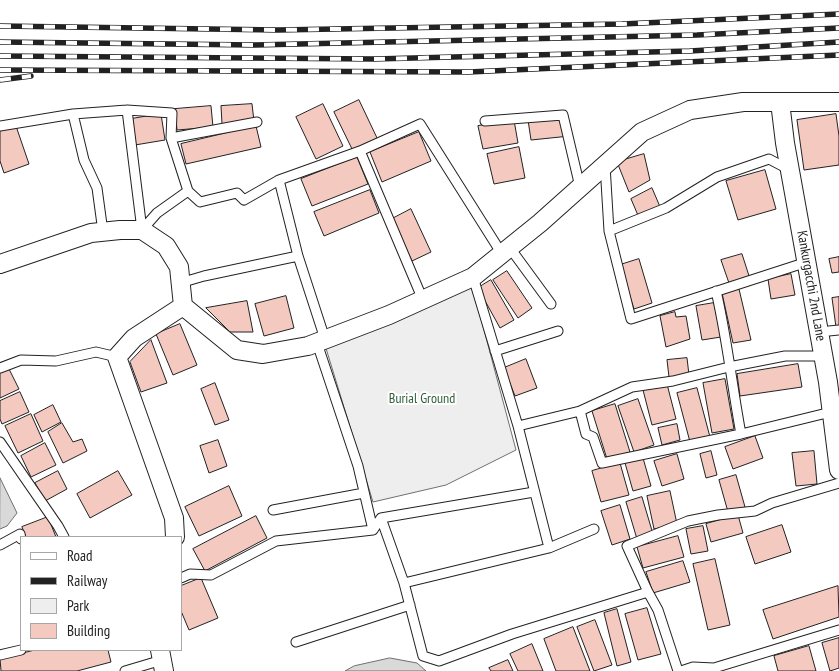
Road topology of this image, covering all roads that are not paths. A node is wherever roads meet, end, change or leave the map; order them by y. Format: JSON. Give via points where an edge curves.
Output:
{"nodes":[{"id":1,"x":780,"y":102,"type":"junction"},
{"id":2,"x":839,"y":102,"type":"edge"},
{"id":3,"x":126,"y":110,"type":"junction"},
{"id":4,"x":73,"y":114,"type":"junction"},
{"id":5,"x":484,"y":121,"type":"dead end"},
{"id":6,"x":257,"y":122,"type":"dead end"},
{"id":7,"x":0,"y":126,"type":"edge"},
{"id":8,"x":171,"y":138,"type":"junction"},
{"id":9,"x":360,"y":151,"type":"junction"},
{"id":10,"x":605,"y":164,"type":"junction"},
{"id":11,"x":791,"y":171,"type":"junction"},
{"id":12,"x":279,"y":180,"type":"junction"},
{"id":13,"x":580,"y":187,"type":"junction"},
{"id":14,"x":188,"y":192,"type":"junction"},
{"id":15,"x":142,"y":230,"type":"junction"},
{"id":16,"x":609,"y":231,"type":"junction"},
{"id":17,"x":103,"y":232,"type":"junction"},
{"id":18,"x":506,"y":251,"type":"junction"},
{"id":19,"x":298,"y":256,"type":"junction"},
{"id":20,"x":806,"y":262,"type":"junction"},
{"id":21,"x":0,"y":264,"type":"edge"},
{"id":22,"x":473,"y":277,"type":"junction"},
{"id":23,"x":180,"y":283,"type":"junction"},
{"id":24,"x":716,"y":291,"type":"junction"},
{"id":25,"x":423,"y":300,"type":"junction"},
{"id":26,"x":551,"y":304,"type":"dead end"},
{"id":27,"x":183,"y":306,"type":"junction"},
{"id":28,"x":839,"y":330,"type":"edge"},
{"id":29,"x":558,"y":332,"type":"dead end"},
{"id":30,"x":819,"y":332,"type":"junction"},
{"id":31,"x":321,"y":341,"type":"junction"},
{"id":32,"x":495,"y":351,"type":"junction"},
{"id":33,"x":823,"y":356,"type":"junction"},
{"id":34,"x":117,"y":357,"type":"junction"},
{"id":35,"x":729,"y":367,"type":"junction"},
{"id":36,"x":0,"y":368,"type":"edge"},
{"id":37,"x":834,"y":381,"type":"edge"},
{"id":38,"x":580,"y":411,"type":"junction"},
{"id":39,"x":831,"y":412,"type":"junction"},
{"id":40,"x":518,"y":426,"type":"junction"},
{"id":41,"x":741,"y":434,"type":"junction"},
{"id":42,"x":0,"y":442,"type":"edge"},
{"id":43,"x":839,"y":470,"type":"edge"},
{"id":44,"x":839,"y":483,"type":"edge"},
{"id":45,"x":534,"y":492,"type":"junction"},
{"id":46,"x":364,"y":493,"type":"junction"},
{"id":47,"x":273,"y":510,"type":"dead end"},
{"id":48,"x":381,"y":518,"type":"junction"},
{"id":49,"x":594,"y":529,"type":"dead end"},
{"id":50,"x":373,"y":530,"type":"junction"},
{"id":51,"x":20,"y":536,"type":"edge"},
{"id":52,"x":63,"y":536,"type":"edge"},
{"id":53,"x":175,"y":536,"type":"edge"},
{"id":54,"x":0,"y":545,"type":"edge"},
{"id":55,"x":549,"y":548,"type":"junction"},
{"id":56,"x":182,"y":578,"type":"edge"},
{"id":57,"x":404,"y":583,"type":"junction"},
{"id":58,"x":648,"y":592,"type":"junction"},
{"id":59,"x":410,"y":605,"type":"junction"},
{"id":60,"x":839,"y":630,"type":"edge"},
{"id":61,"x":296,"y":642,"type":"dead end"},
{"id":62,"x":20,"y":650,"type":"edge"},
{"id":63,"x":0,"y":655,"type":"edge"},
{"id":64,"x":162,"y":660,"type":"edge"},
{"id":65,"x":694,"y":669,"type":"edge"},
{"id":66,"x":125,"y":671,"type":"edge"},
{"id":67,"x":680,"y":671,"type":"edge"}],
"edges":[{"from":1,"to":2,"type":"street"},
{"from":1,"to":10,"type":"street","via":[[742,102],[690,110],[642,132]]},
{"from":1,"to":11,"type":"street","name":"Kankurgacchi 2nd Lane"},
{"from":3,"to":4,"type":"lane"},
{"from":3,"to":8,"type":"lane","via":[[172,113]]},
{"from":3,"to":15,"type":"lane"},
{"from":4,"to":7,"type":"lane"},
{"from":4,"to":17,"type":"lane","via":[[84,160],[97,188]]},
{"from":5,"to":13,"type":"lane","via":[[563,115]]},
{"from":6,"to":8,"type":"lane"},
{"from":8,"to":14,"type":"lane"},
{"from":9,"to":12,"type":"lane"},
{"from":9,"to":18,"type":"lane","via":[[420,124]]},
{"from":9,"to":25,"type":"lane"},
{"from":10,"to":13,"type":"street"},
{"from":10,"to":16,"type":"lane"},
{"from":11,"to":16,"type":"lane","via":[[769,159],[717,177],[666,208]]},
{"from":11,"to":20,"type":"street","name":"Kankurgacchi 2nd Lane"},
{"from":12,"to":14,"type":"lane","via":[[244,200],[238,193],[200,202]]},
{"from":12,"to":19,"type":"lane"},
{"from":13,"to":18,"type":"street"},
{"from":14,"to":15,"type":"lane","via":[[157,213]]},
{"from":15,"to":17,"type":"street"},
{"from":15,"to":23,"type":"street","via":[[166,246],[178,267]]},
{"from":16,"to":24,"type":"lane","via":[[631,319]]},
{"from":17,"to":21,"type":"street","via":[[91,233]]},
{"from":18,"to":22,"type":"street"},
{"from":18,"to":26,"type":"lane"},
{"from":19,"to":23,"type":"lane"},
{"from":19,"to":31,"type":"lane"},
{"from":20,"to":24,"type":"lane"},
{"from":20,"to":30,"type":"street","name":"Kankurgacchi 2nd Lane"},
{"from":22,"to":25,"type":"street"},
{"from":22,"to":32,"type":"lane"},
{"from":23,"to":27,"type":"street"},
{"from":24,"to":35,"type":"lane"},
{"from":25,"to":31,"type":"street"},
{"from":27,"to":31,"type":"street","via":[[237,350],[263,354]]},
{"from":27,"to":34,"type":"street","via":[[134,338]]},
{"from":28,"to":30,"type":"lane"},
{"from":29,"to":32,"type":"lane"},
{"from":30,"to":33,"type":"street","name":"Kankurgacchi 2nd Lane"},
{"from":31,"to":46,"type":"lane"},
{"from":32,"to":40,"type":"lane"},
{"from":33,"to":35,"type":"lane","via":[[785,356]]},
{"from":33,"to":37,"type":"street","name":"Kankurgacchi 2nd Lane"},
{"from":34,"to":36,"type":"lane","via":[[96,352],[56,361],[21,360]]},
{"from":34,"to":53,"type":"street","via":[[174,518]]},
{"from":35,"to":38,"type":"lane","via":[[632,387]]},
{"from":35,"to":41,"type":"lane"},
{"from":37,"to":39,"type":"street","name":"Kankurgacchi 2nd Lane"},
{"from":38,"to":40,"type":"lane"},
{"from":38,"to":41,"type":"lane","via":[[586,434],[593,437],[602,463]]},
{"from":39,"to":41,"type":"lane"},
{"from":39,"to":43,"type":"street","name":"Kankurgacchi 2nd Lane"},
{"from":40,"to":45,"type":"lane"},
{"from":42,"to":52,"type":"lane"},
{"from":44,"to":58,"type":"lane","via":[[755,510],[688,521],[627,546]]},
{"from":45,"to":48,"type":"lane"},
{"from":45,"to":55,"type":"lane"},
{"from":46,"to":47,"type":"lane"},
{"from":46,"to":50,"type":"lane"},
{"from":48,"to":50,"type":"lane"},
{"from":48,"to":57,"type":"lane"},
{"from":49,"to":55,"type":"lane"},
{"from":50,"to":56,"type":"lane","via":[[276,541],[211,575],[190,574]]},
{"from":51,"to":54,"type":"lane"},
{"from":55,"to":57,"type":"lane"},
{"from":57,"to":59,"type":"lane"},
{"from":58,"to":59,"type":"lane","via":[[512,634],[439,661],[423,656]]},
{"from":58,"to":67,"type":"lane","via":[[658,610]]},
{"from":59,"to":61,"type":"lane"},
{"from":60,"to":65,"type":"lane","via":[[714,668]]},
{"from":62,"to":63,"type":"lane"},
{"from":64,"to":66,"type":"lane"},
{"from":65,"to":67,"type":"lane"}]}
